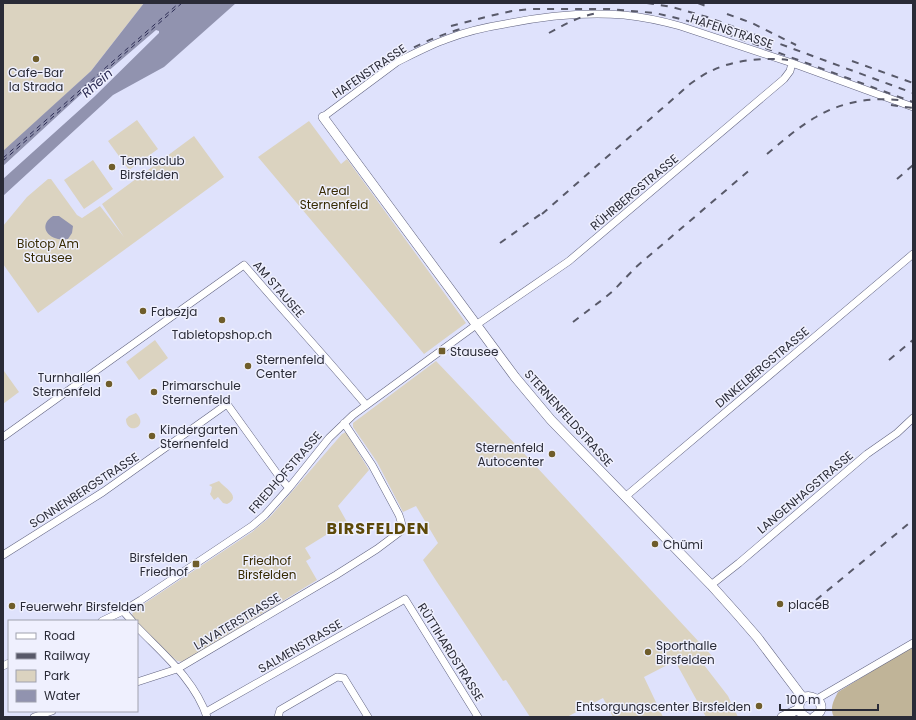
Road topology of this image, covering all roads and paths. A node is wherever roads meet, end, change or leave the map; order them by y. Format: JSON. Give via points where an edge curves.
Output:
{"nodes":[{"id":1,"x":792,"y":63,"type":"junction"},
{"id":2,"x":913,"y":107,"type":"edge"},
{"id":3,"x":323,"y":117,"type":"joint"},
{"id":4,"x":913,"y":254,"type":"edge"},
{"id":5,"x":476,"y":325,"type":"junction"},
{"id":6,"x":366,"y":405,"type":"junction"},
{"id":7,"x":913,"y":418,"type":"edge"},
{"id":8,"x":344,"y":423,"type":"junction"},
{"id":9,"x":3,"y":437,"type":"edge"},
{"id":10,"x":289,"y":488,"type":"junction"},
{"id":11,"x":625,"y":497,"type":"junction"},
{"id":12,"x":3,"y":555,"type":"edge"},
{"id":13,"x":711,"y":585,"type":"junction"},
{"id":14,"x":405,"y":599,"type":"joint"},
{"id":15,"x":123,"y":611,"type":"junction"},
{"id":16,"x":104,"y":620,"type":"edge"},
{"id":17,"x":131,"y":620,"type":"edge"},
{"id":18,"x":138,"y":628,"type":"edge"},
{"id":19,"x":913,"y":643,"type":"edge"},
{"id":20,"x":177,"y":669,"type":"junction"},
{"id":21,"x":138,"y":682,"type":"edge"},
{"id":22,"x":803,"y":698,"type":"junction"},
{"id":23,"x":817,"y":699,"type":"junction"},
{"id":24,"x":799,"y":709,"type":"junction"},
{"id":25,"x":49,"y":712,"type":"edge"},
{"id":26,"x":206,"y":714,"type":"edge"},
{"id":27,"x":34,"y":717,"type":"edge"},
{"id":28,"x":278,"y":717,"type":"edge"},
{"id":29,"x":368,"y":717,"type":"edge"},
{"id":30,"x":478,"y":717,"type":"edge"},
{"id":31,"x":782,"y":717,"type":"edge"},
{"id":32,"x":806,"y":717,"type":"edge"},
{"id":33,"x":815,"y":717,"type":"edge"}],
"edges":[{"from":1,"to":2,"type":"street","name":"HAFENSTRASSE"},
{"from":1,"to":3,"type":"street","name":"HAFENSTRASSE","via":[[663,21],[604,14],[546,17],[491,26],[446,39],[397,62]]},
{"from":1,"to":5,"type":"street","name":"RÜHRBERGSTRASSE","via":[[784,80],[569,261]]},
{"from":3,"to":5,"type":"street","name":"STERNENFELDSTRASSE"},
{"from":4,"to":11,"type":"street","name":"DINKELBERGSTRASSE"},
{"from":5,"to":6,"type":"street","name":"FRIEDHOFSTRASSE"},
{"from":5,"to":11,"type":"street","name":"STERNENFELDSTRASSE","via":[[551,420]]},
{"from":6,"to":8,"type":"street","name":"FRIEDHOFSTRASSE"},
{"from":6,"to":9,"type":"street","name":"AM STAUSEE","via":[[244,265]]},
{"from":7,"to":13,"type":"street","name":"LANGENHAGSTRASSE"},
{"from":8,"to":10,"type":"street","name":"FRIEDHOFSTRASSE"},
{"from":8,"to":20,"type":"street","name":"LAVATERSTRASSE","via":[[372,465],[399,515],[402,528],[398,534],[372,553]]},
{"from":10,"to":12,"type":"street","name":"SONNENBERGSTRASSE","via":[[227,404],[103,492]]},
{"from":10,"to":15,"type":"street","name":"FRIEDHOFSTRASSE","via":[[252,526]]},
{"from":11,"to":13,"type":"street","name":"STERNENFELDSTRASSE"},
{"from":13,"to":22,"type":"street","name":"STERNENFELDSTRASSE","via":[[757,637]]},
{"from":14,"to":26,"type":"street","name":"SALMENSTRASSE"},
{"from":14,"to":30,"type":"street","name":"RÜTTIHARDSTRASSE"},
{"from":15,"to":16,"type":"street","name":"FRIEDHOFSTRASSE"},
{"from":15,"to":17,"type":"street"},
{"from":18,"to":20,"type":"street"},
{"from":19,"to":23,"type":"street"},
{"from":20,"to":21,"type":"street","name":"LAVATERSTRASSE"},
{"from":20,"to":26,"type":"street","via":[[190,683]]},
{"from":22,"to":23,"type":"street","via":[[812,696]]},
{"from":22,"to":24,"type":"street"},
{"from":23,"to":33,"type":"street","via":[[820,706]]},
{"from":24,"to":31,"type":"street"},
{"from":24,"to":32,"type":"street"},
{"from":25,"to":27,"type":"street"},
{"from":28,"to":29,"type":"street","via":[[280,710],[337,677],[344,678]]}]}
